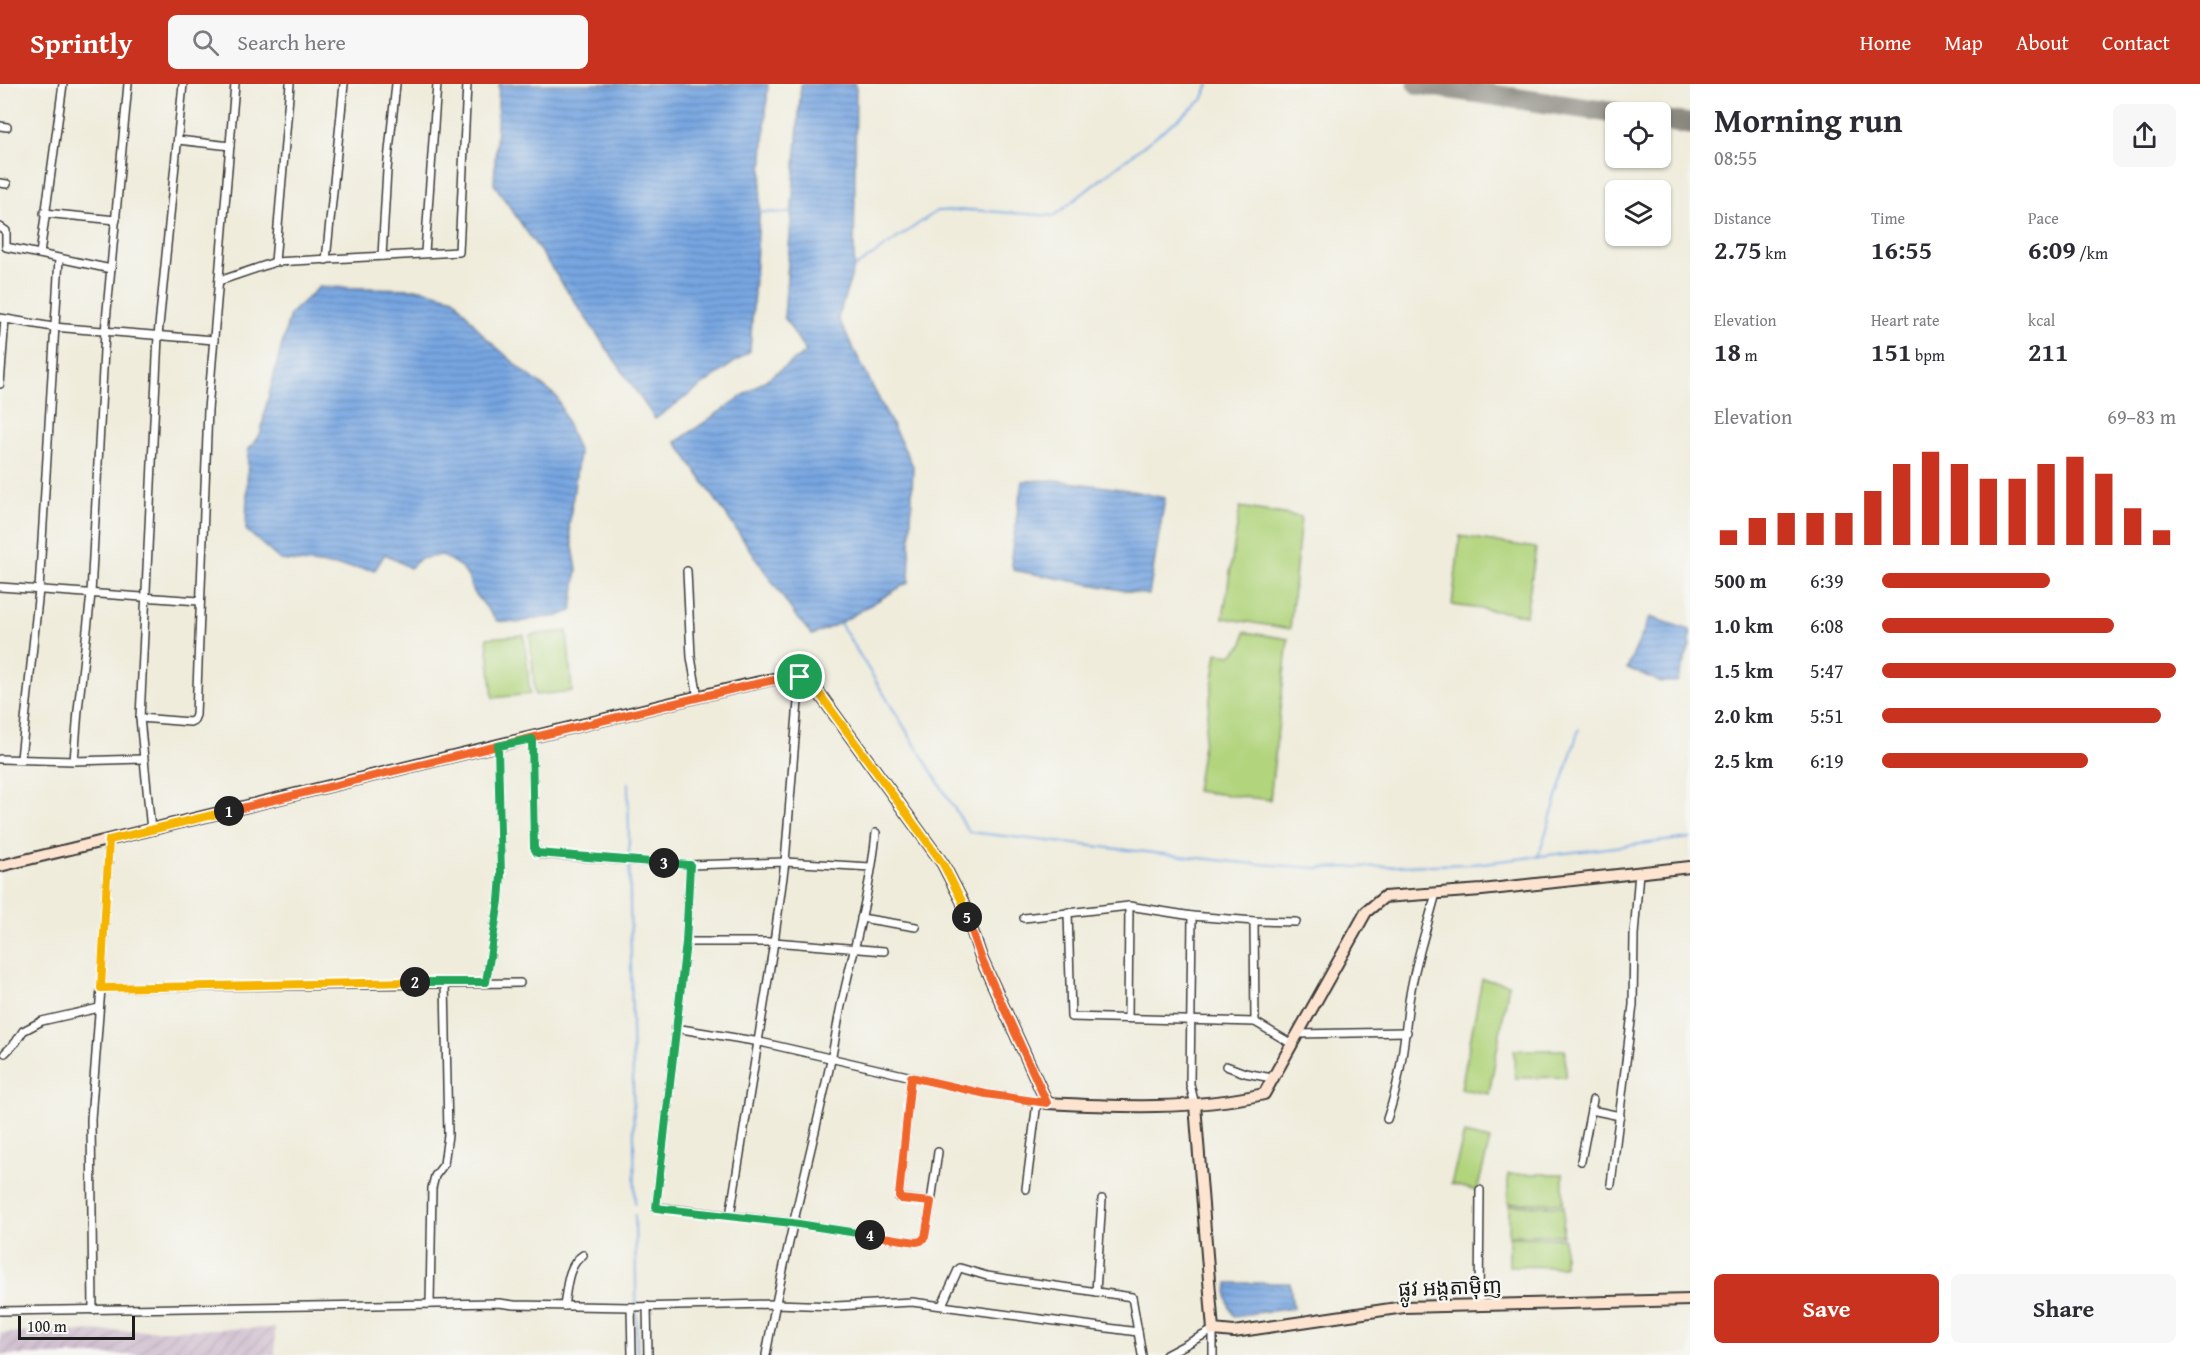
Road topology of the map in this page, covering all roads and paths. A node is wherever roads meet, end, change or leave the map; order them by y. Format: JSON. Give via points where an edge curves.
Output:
{"nodes":[{"id":1,"x":63,"y":84,"type":"edge"},
{"id":2,"x":128,"y":84,"type":"edge"},
{"id":3,"x":183,"y":84,"type":"edge"},
{"id":4,"x":235,"y":84,"type":"edge"},
{"id":5,"x":290,"y":84,"type":"edge"},
{"id":6,"x":344,"y":84,"type":"edge"},
{"id":7,"x":396,"y":84,"type":"edge"},
{"id":8,"x":436,"y":84,"type":"edge"},
{"id":9,"x":467,"y":84,"type":"edge"},
{"id":10,"x":178,"y":140,"type":"junction"},
{"id":11,"x":230,"y":146,"type":"junction"},
{"id":12,"x":44,"y":213,"type":"junction"},
{"id":13,"x":116,"y":220,"type":"junction"},
{"id":14,"x":0,"y":227,"type":"edge"},
{"id":15,"x":425,"y":252,"type":"junction"},
{"id":16,"x":40,"y":254,"type":"junction"},
{"id":17,"x":382,"y":256,"type":"junction"},
{"id":18,"x":59,"y":259,"type":"junction"},
{"id":19,"x":326,"y":260,"type":"junction"},
{"id":20,"x":275,"y":262,"type":"junction"},
{"id":21,"x":111,"y":269,"type":"junction"},
{"id":22,"x":219,"y":281,"type":"junction"},
{"id":23,"x":3,"y":318,"type":"edge"},
{"id":24,"x":53,"y":327,"type":"junction"},
{"id":25,"x":105,"y":332,"type":"junction"},
{"id":26,"x":158,"y":336,"type":"junction"},
{"id":27,"x":214,"y":340,"type":"junction"},
{"id":28,"x":0,"y":384,"type":"edge"},
{"id":29,"x":687,"y":571,"type":"dead end"},
{"id":30,"x":0,"y":587,"type":"edge"},
{"id":31,"x":39,"y":590,"type":"junction"},
{"id":32,"x":91,"y":594,"type":"junction"},
{"id":33,"x":145,"y":598,"type":"junction"},
{"id":34,"x":199,"y":601,"type":"junction"},
{"id":35,"x":800,"y":677,"type":"junction"},
{"id":36,"x":698,"y":698,"type":"junction"},
{"id":37,"x":140,"y":718,"type":"junction"},
{"id":38,"x":532,"y":739,"type":"junction"},
{"id":39,"x":498,"y":746,"type":"junction"},
{"id":40,"x":21,"y":758,"type":"junction"},
{"id":41,"x":0,"y":759,"type":"edge"},
{"id":42,"x":143,"y":759,"type":"junction"},
{"id":43,"x":74,"y":761,"type":"junction"},
{"id":44,"x":151,"y":830,"type":"junction"},
{"id":45,"x":876,"y":832,"type":"dead end"},
{"id":46,"x":109,"y":840,"type":"junction"},
{"id":47,"x":785,"y":862,"type":"junction"},
{"id":48,"x":690,"y":865,"type":"junction"},
{"id":49,"x":0,"y":866,"type":"edge"},
{"id":50,"x":871,"y":867,"type":"junction"},
{"id":51,"x":1690,"y":867,"type":"edge"},
{"id":52,"x":1640,"y":872,"type":"junction"},
{"id":53,"x":1436,"y":893,"type":"junction"},
{"id":54,"x":1129,"y":906,"type":"junction"},
{"id":55,"x":1068,"y":912,"type":"junction"},
{"id":56,"x":1192,"y":916,"type":"junction"},
{"id":57,"x":861,"y":918,"type":"junction"},
{"id":58,"x":1024,"y":918,"type":"dead end"},
{"id":59,"x":1254,"y":921,"type":"junction"},
{"id":60,"x":1296,"y":922,"type":"dead end"},
{"id":61,"x":916,"y":927,"type":"dead end"},
{"id":62,"x":686,"y":942,"type":"junction"},
{"id":63,"x":774,"y":942,"type":"junction"},
{"id":64,"x":855,"y":948,"type":"junction"},
{"id":65,"x":884,"y":951,"type":"dead end"},
{"id":66,"x":445,"y":982,"type":"junction"},
{"id":67,"x":486,"y":982,"type":"junction"},
{"id":68,"x":520,"y":983,"type":"dead end"},
{"id":69,"x":101,"y":988,"type":"junction"},
{"id":70,"x":99,"y":1008,"type":"junction"},
{"id":71,"x":1128,"y":1018,"type":"junction"},
{"id":72,"x":1191,"y":1019,"type":"junction"},
{"id":73,"x":1255,"y":1023,"type":"junction"},
{"id":74,"x":675,"y":1028,"type":"junction"},
{"id":75,"x":1407,"y":1032,"type":"junction"},
{"id":76,"x":1297,"y":1034,"type":"junction"},
{"id":77,"x":760,"y":1042,"type":"junction"},
{"id":78,"x":1292,"y":1044,"type":"junction"},
{"id":79,"x":5,"y":1053,"type":"dead end"},
{"id":80,"x":832,"y":1059,"type":"junction"},
{"id":81,"x":1226,"y":1066,"type":"dead end"},
{"id":82,"x":911,"y":1077,"type":"junction"},
{"id":83,"x":1272,"y":1078,"type":"junction"},
{"id":84,"x":1593,"y":1100,"type":"dead end"},
{"id":85,"x":1042,"y":1102,"type":"junction"},
{"id":86,"x":1195,"y":1105,"type":"junction"},
{"id":87,"x":1591,"y":1110,"type":"junction"},
{"id":88,"x":1620,"y":1116,"type":"junction"},
{"id":89,"x":1387,"y":1119,"type":"dead end"},
{"id":90,"x":938,"y":1152,"type":"dead end"},
{"id":91,"x":1581,"y":1161,"type":"dead end"},
{"id":92,"x":1611,"y":1184,"type":"dead end"},
{"id":93,"x":1026,"y":1189,"type":"dead end"},
{"id":94,"x":1480,"y":1190,"type":"dead end"},
{"id":95,"x":1102,"y":1200,"type":"dead end"},
{"id":96,"x":931,"y":1202,"type":"junction"},
{"id":97,"x":730,"y":1216,"type":"junction"},
{"id":98,"x":792,"y":1223,"type":"junction"},
{"id":99,"x":583,"y":1255,"type":"dead end"},
{"id":100,"x":1096,"y":1292,"type":"junction"},
{"id":101,"x":1690,"y":1300,"type":"edge"},
{"id":102,"x":430,"y":1304,"type":"junction"},
{"id":103,"x":775,"y":1304,"type":"junction"},
{"id":104,"x":942,"y":1305,"type":"junction"},
{"id":105,"x":1479,"y":1305,"type":"junction"},
{"id":106,"x":564,"y":1306,"type":"junction"},
{"id":107,"x":646,"y":1306,"type":"junction"},
{"id":108,"x":633,"y":1307,"type":"junction"},
{"id":109,"x":93,"y":1310,"type":"junction"},
{"id":110,"x":0,"y":1311,"type":"edge"},
{"id":111,"x":1213,"y":1330,"type":"junction"},
{"id":112,"x":1138,"y":1332,"type":"junction"},
{"id":113,"x":632,"y":1355,"type":"edge"},
{"id":114,"x":648,"y":1355,"type":"edge"},
{"id":115,"x":766,"y":1355,"type":"edge"},
{"id":116,"x":1142,"y":1355,"type":"edge"},
{"id":117,"x":1166,"y":1355,"type":"edge"},
{"id":118,"x":1213,"y":1355,"type":"edge"}],
"edges":[{"from":1,"to":12,"type":"street"},
{"from":2,"to":13,"type":"street"},
{"from":3,"to":10,"type":"street"},
{"from":4,"to":11,"type":"street"},
{"from":5,"to":20,"type":"street"},
{"from":6,"to":19,"type":"street"},
{"from":7,"to":17,"type":"street"},
{"from":8,"to":15,"type":"street"},
{"from":9,"to":15,"type":"street","via":[[460,249],[456,253]]},
{"from":10,"to":11,"type":"street"},
{"from":10,"to":26,"type":"street"},
{"from":11,"to":22,"type":"street"},
{"from":12,"to":13,"type":"street"},
{"from":12,"to":16,"type":"street"},
{"from":13,"to":21,"type":"street"},
{"from":14,"to":16,"type":"street","via":[[6,231],[6,246]]},
{"from":15,"to":17,"type":"street"},
{"from":16,"to":18,"type":"street"},
{"from":17,"to":19,"type":"street"},
{"from":18,"to":21,"type":"street"},
{"from":18,"to":24,"type":"street"},
{"from":19,"to":20,"type":"street"},
{"from":20,"to":22,"type":"street"},
{"from":21,"to":25,"type":"street"},
{"from":22,"to":27,"type":"street"},
{"from":23,"to":24,"type":"street"},
{"from":23,"to":28,"type":"street"},
{"from":24,"to":25,"type":"street"},
{"from":24,"to":31,"type":"street"},
{"from":25,"to":26,"type":"street"},
{"from":25,"to":32,"type":"street"},
{"from":26,"to":27,"type":"street"},
{"from":26,"to":33,"type":"street"},
{"from":27,"to":34,"type":"street"},
{"from":29,"to":36,"type":"street","via":[[691,657]]},
{"from":30,"to":31,"type":"street"},
{"from":31,"to":32,"type":"street"},
{"from":31,"to":40,"type":"street"},
{"from":32,"to":33,"type":"street"},
{"from":32,"to":43,"type":"street"},
{"from":33,"to":34,"type":"street"},
{"from":33,"to":37,"type":"street"},
{"from":34,"to":37,"type":"street","via":[[194,720]]},
{"from":35,"to":36,"type":"street"},
{"from":35,"to":47,"type":"street"},
{"from":35,"to":85,"type":"street","via":[[811,682],[943,864],[962,901],[982,960]]},
{"from":36,"to":38,"type":"street"},
{"from":37,"to":42,"type":"street"},
{"from":38,"to":39,"type":"street"},
{"from":38,"to":48,"type":"street","via":[[535,851]]},
{"from":39,"to":44,"type":"street"},
{"from":39,"to":67,"type":"street","via":[[501,875]]},
{"from":40,"to":41,"type":"street"},
{"from":40,"to":43,"type":"street"},
{"from":42,"to":43,"type":"street"},
{"from":42,"to":44,"type":"street"},
{"from":44,"to":46,"type":"street"},
{"from":45,"to":50,"type":"street"},
{"from":46,"to":49,"type":"street"},
{"from":46,"to":69,"type":"street"},
{"from":47,"to":48,"type":"street"},
{"from":47,"to":50,"type":"street"},
{"from":47,"to":63,"type":"street"},
{"from":48,"to":62,"type":"street"},
{"from":50,"to":57,"type":"street"},
{"from":51,"to":52,"type":"street"},
{"from":52,"to":53,"type":"street"},
{"from":52,"to":88,"type":"street","via":[[1633,1005]]},
{"from":53,"to":75,"type":"street","via":[[1409,1000]]},
{"from":53,"to":76,"type":"street","via":[[1384,897],[1366,912]]},
{"from":54,"to":55,"type":"street"},
{"from":54,"to":56,"type":"street"},
{"from":54,"to":71,"type":"street"},
{"from":55,"to":58,"type":"street"},
{"from":55,"to":71,"type":"street","via":[[1071,1017]]},
{"from":56,"to":59,"type":"street"},
{"from":56,"to":72,"type":"street"},
{"from":57,"to":61,"type":"street"},
{"from":57,"to":64,"type":"street"},
{"from":59,"to":60,"type":"street"},
{"from":59,"to":73,"type":"street"},
{"from":62,"to":63,"type":"street"},
{"from":62,"to":74,"type":"street"},
{"from":63,"to":64,"type":"street"},
{"from":63,"to":77,"type":"street"},
{"from":64,"to":65,"type":"street"},
{"from":64,"to":80,"type":"street"},
{"from":66,"to":67,"type":"street"},
{"from":66,"to":69,"type":"street"},
{"from":66,"to":102,"type":"street","via":[[448,1135],[444,1164],[432,1188]]},
{"from":67,"to":68,"type":"street"},
{"from":69,"to":70,"type":"street"},
{"from":70,"to":79,"type":"street","via":[[42,1021],[23,1031]]},
{"from":70,"to":109,"type":"street","via":[[91,1119]]},
{"from":71,"to":72,"type":"street"},
{"from":72,"to":73,"type":"street"},
{"from":72,"to":86,"type":"street","via":[[1190,1083]]},
{"from":73,"to":78,"type":"street"},
{"from":74,"to":77,"type":"street"},
{"from":74,"to":97,"type":"street","via":[[655,1204],[659,1209]]},
{"from":75,"to":76,"type":"street"},
{"from":75,"to":89,"type":"street"},
{"from":76,"to":78,"type":"street"},
{"from":77,"to":80,"type":"street"},
{"from":77,"to":97,"type":"street"},
{"from":78,"to":83,"type":"street"},
{"from":80,"to":82,"type":"street"},
{"from":80,"to":98,"type":"street"},
{"from":81,"to":83,"type":"street"},
{"from":82,"to":85,"type":"street"},
{"from":82,"to":96,"type":"street","via":[[899,1196]]},
{"from":83,"to":86,"type":"street","via":[[1264,1094]]},
{"from":84,"to":87,"type":"street"},
{"from":85,"to":86,"type":"street","via":[[1119,1107]]},
{"from":85,"to":93,"type":"street"},
{"from":86,"to":111,"type":"street"},
{"from":87,"to":88,"type":"street"},
{"from":87,"to":91,"type":"street"},
{"from":88,"to":92,"type":"street"},
{"from":90,"to":96,"type":"street"},
{"from":94,"to":105,"type":"street"},
{"from":95,"to":100,"type":"street"},
{"from":96,"to":98,"type":"street","via":[[921,1241]]},
{"from":97,"to":98,"type":"street"},
{"from":98,"to":103,"type":"street"},
{"from":99,"to":106,"type":"street","via":[[572,1267]]},
{"from":100,"to":104,"type":"street","via":[[987,1276],[960,1268]]},
{"from":100,"to":112,"type":"street","via":[[1132,1297]]},
{"from":101,"to":105,"type":"street","name":"ផ្លូវ អង្តតាម៉ិញ"},
{"from":102,"to":106,"type":"street"},
{"from":102,"to":109,"type":"street"},
{"from":103,"to":104,"type":"street"},
{"from":103,"to":107,"type":"street"},
{"from":103,"to":115,"type":"street"},
{"from":104,"to":112,"type":"street"},
{"from":105,"to":111,"type":"street","name":"ផ្លូវ អង្តតាម៉ិញ","via":[[1404,1307],[1234,1332]]},
{"from":106,"to":108,"type":"street"},
{"from":107,"to":108,"type":"street"},
{"from":107,"to":114,"type":"street"},
{"from":108,"to":113,"type":"street"},
{"from":109,"to":110,"type":"street"},
{"from":111,"to":117,"type":"street"},
{"from":111,"to":118,"type":"street"},
{"from":112,"to":116,"type":"street"}]}
